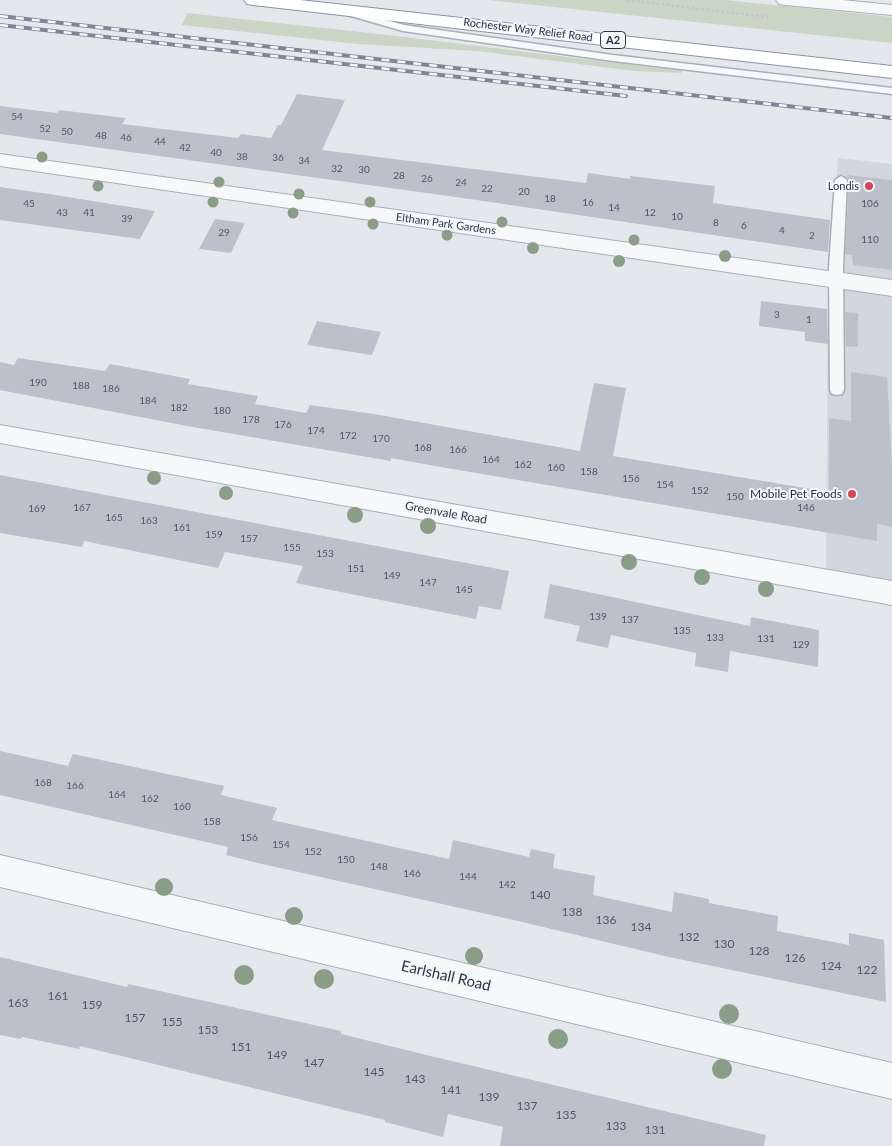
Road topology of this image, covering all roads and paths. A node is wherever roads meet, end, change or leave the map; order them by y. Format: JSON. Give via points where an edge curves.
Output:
{"nodes":[{"id":1,"x":253,"y":0,"type":"edge"},
{"id":2,"x":627,"y":0,"type":"edge"},
{"id":3,"x":785,"y":0,"type":"edge"},
{"id":4,"x":335,"y":8,"type":"junction"},
{"id":5,"x":892,"y":10,"type":"edge"},
{"id":6,"x":773,"y":18,"type":"dead end"},
{"id":7,"x":892,"y":72,"type":"edge"},
{"id":8,"x":892,"y":91,"type":"edge"},
{"id":9,"x":0,"y":160,"type":"edge"},
{"id":10,"x":841,"y":180,"type":"dead end"},
{"id":11,"x":836,"y":280,"type":"junction"},
{"id":12,"x":892,"y":288,"type":"edge"},
{"id":13,"x":837,"y":390,"type":"dead end"},
{"id":14,"x":0,"y":434,"type":"edge"},
{"id":15,"x":892,"y":593,"type":"edge"},
{"id":16,"x":0,"y":871,"type":"edge"},
{"id":17,"x":892,"y":1081,"type":"edge"}],
"edges":[{"from":1,"to":4,"type":"highway","name":"Rochester Way Relief Road","number":"A2"},
{"from":2,"to":6,"type":"path"},
{"from":3,"to":5,"type":"street"},
{"from":4,"to":7,"type":"highway","name":"Rochester Way Relief Road","number":"A2"},
{"from":4,"to":8,"type":"lane","via":[[403,28],[623,59]]},
{"from":9,"to":11,"type":"street","name":"Eltham Park Gardens"},
{"from":10,"to":11,"type":"lane"},
{"from":11,"to":12,"type":"street","name":"Eltham Park Gardens"},
{"from":11,"to":13,"type":"lane"},
{"from":14,"to":15,"type":"street","name":"Greenvale Road"},
{"from":16,"to":17,"type":"street","name":"Earlshall Road"}]}
